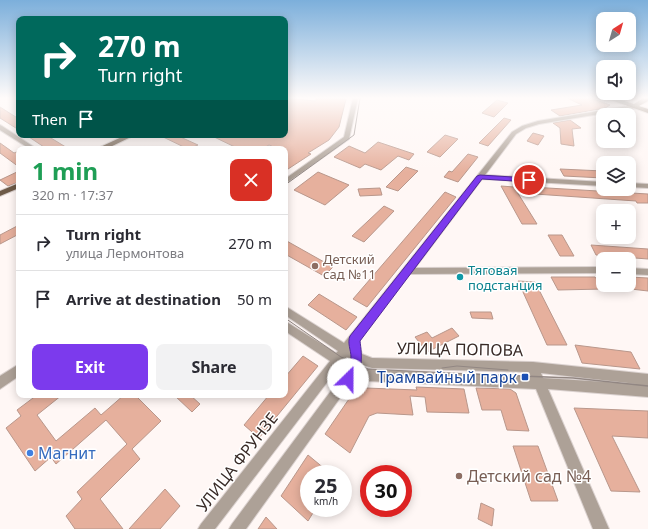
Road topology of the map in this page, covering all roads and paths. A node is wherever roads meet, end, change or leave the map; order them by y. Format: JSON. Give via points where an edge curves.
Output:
{"nodes":[{"id":1,"x":350,"y":123,"type":"edge"},
{"id":2,"x":538,"y":123,"type":"edge"},
{"id":3,"x":0,"y":127,"type":"edge"},
{"id":4,"x":16,"y":137,"type":"edge"},
{"id":5,"x":17,"y":138,"type":"edge"},
{"id":6,"x":125,"y":138,"type":"edge"},
{"id":7,"x":29,"y":146,"type":"edge"},
{"id":8,"x":107,"y":146,"type":"edge"},
{"id":9,"x":480,"y":177,"type":"junction"},
{"id":10,"x":288,"y":180,"type":"edge"},
{"id":11,"x":596,"y":184,"type":"edge"},
{"id":12,"x":636,"y":185,"type":"edge"},
{"id":13,"x":16,"y":186,"type":"edge"},
{"id":14,"x":648,"y":186,"type":"edge"},
{"id":15,"x":0,"y":194,"type":"edge"},
{"id":16,"x":596,"y":270,"type":"edge"},
{"id":17,"x":408,"y":271,"type":"junction"},
{"id":18,"x":636,"y":271,"type":"edge"},
{"id":19,"x":648,"y":272,"type":"edge"},
{"id":20,"x":288,"y":312,"type":"edge"},
{"id":21,"x":288,"y":327,"type":"edge"},
{"id":22,"x":354,"y":340,"type":"junction"},
{"id":23,"x":346,"y":350,"type":"junction"},
{"id":24,"x":356,"y":356,"type":"junction"},
{"id":25,"x":338,"y":361,"type":"junction"},
{"id":26,"x":533,"y":367,"type":"junction"},
{"id":27,"x":16,"y":371,"type":"edge"},
{"id":28,"x":353,"y":371,"type":"junction"},
{"id":29,"x":648,"y":380,"type":"edge"},
{"id":30,"x":0,"y":383,"type":"edge"},
{"id":31,"x":539,"y":383,"type":"junction"},
{"id":32,"x":648,"y":391,"type":"edge"},
{"id":33,"x":206,"y":529,"type":"edge"},
{"id":34,"x":238,"y":529,"type":"edge"},
{"id":35,"x":601,"y":529,"type":"edge"}],
"edges":[{"from":1,"to":10,"type":"street","via":[[347,138]]},
{"from":2,"to":9,"type":"street","name":"УЛИЦА ФРУНЗЕ","via":[[522,126],[514,133]]},
{"from":3,"to":4,"type":"street"},
{"from":5,"to":7,"type":"street"},
{"from":6,"to":8,"type":"main road"},
{"from":9,"to":11,"type":"street"},
{"from":9,"to":17,"type":"street","name":"УЛИЦА ФРУНЗЕ"},
{"from":12,"to":14,"type":"street"},
{"from":13,"to":15,"type":"main road"},
{"from":16,"to":17,"type":"street"},
{"from":17,"to":22,"type":"street","name":"УЛИЦА ФРУНЗЕ"},
{"from":18,"to":19,"type":"street"},
{"from":20,"to":23,"type":"street","name":"УЛИЦА ПОПОВА"},
{"from":21,"to":25,"type":"street","name":"УЛИЦА ПОПОВА"},
{"from":22,"to":23,"type":"street","name":"УЛИЦА ФРУНЗЕ"},
{"from":22,"to":24,"type":"street"},
{"from":23,"to":24,"type":"street","name":"УЛИЦА ПОПОВА"},
{"from":23,"to":25,"type":"street","name":"УЛИЦА ФРУНЗЕ"},
{"from":24,"to":26,"type":"street","name":"УЛИЦА ПОПОВА","via":[[372,363]]},
{"from":24,"to":28,"type":"street"},
{"from":25,"to":28,"type":"street","name":"УЛИЦА ПОПОВА"},
{"from":25,"to":33,"type":"street","name":"УЛИЦА ФРУНЗЕ"},
{"from":26,"to":29,"type":"street","name":"УЛИЦА ПОПОВА"},
{"from":26,"to":31,"type":"street"},
{"from":27,"to":30,"type":"street"},
{"from":28,"to":31,"type":"street","name":"УЛИЦА ПОПОВА","via":[[366,375]]},
{"from":28,"to":34,"type":"street"},
{"from":31,"to":32,"type":"street","name":"УЛИЦА ПОПОВА"},
{"from":31,"to":35,"type":"street"}]}
